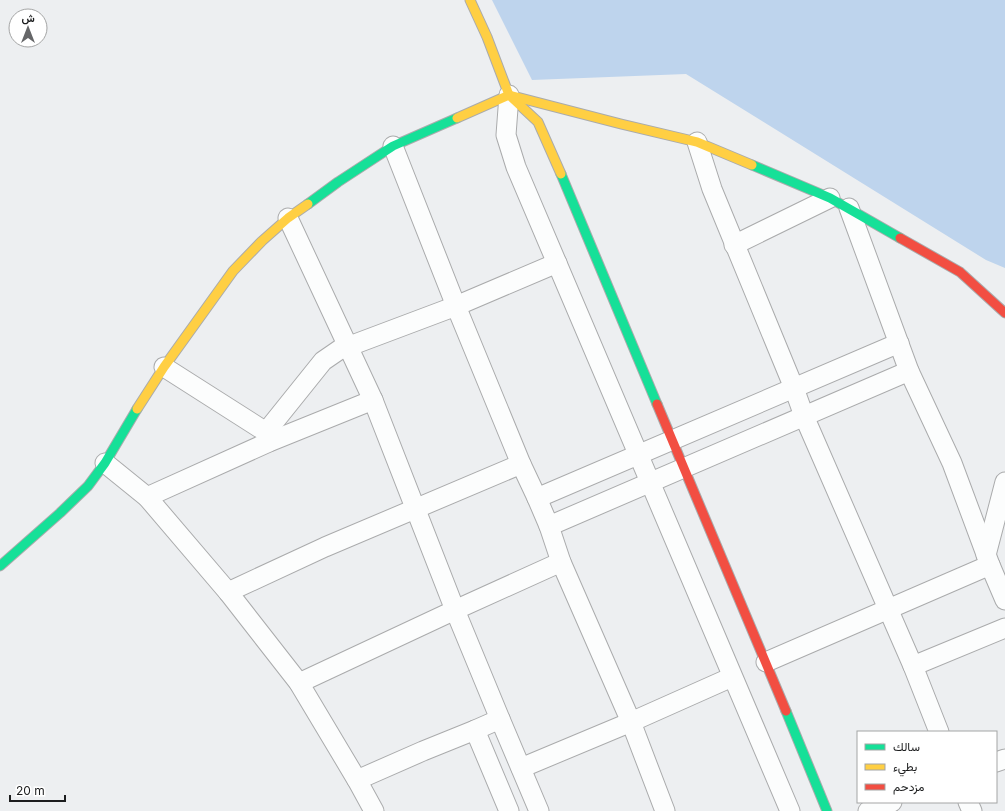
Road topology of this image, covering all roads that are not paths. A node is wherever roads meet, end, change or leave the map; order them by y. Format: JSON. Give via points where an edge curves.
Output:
{"nodes":[{"id":1,"x":470,"y":0,"type":"edge"},
{"id":2,"x":510,"y":95,"type":"junction"},
{"id":3,"x":697,"y":142,"type":"junction"},
{"id":4,"x":393,"y":146,"type":"junction"},
{"id":5,"x":830,"y":198,"type":"junction"},
{"id":6,"x":849,"y":208,"type":"junction"},
{"id":7,"x":288,"y":218,"type":"junction"},
{"id":8,"x":734,"y":245,"type":"junction"},
{"id":9,"x":557,"y":263,"type":"junction"},
{"id":10,"x":456,"y":306,"type":"junction"},
{"id":11,"x":1005,"y":313,"type":"edge"},
{"id":12,"x":899,"y":343,"type":"junction"},
{"id":13,"x":348,"y":346,"type":"junction"},
{"id":14,"x":164,"y":367,"type":"junction"},
{"id":15,"x":909,"y":370,"type":"junction"},
{"id":16,"x":794,"y":388,"type":"junction"},
{"id":17,"x":373,"y":400,"type":"junction"},
{"id":18,"x":804,"y":416,"type":"junction"},
{"id":19,"x":267,"y":437,"type":"junction"},
{"id":20,"x":671,"y":440,"type":"junction"},
{"id":21,"x":638,"y":455,"type":"junction"},
{"id":22,"x":105,"y":464,"type":"junction"},
{"id":23,"x":521,"y":464,"type":"junction"},
{"id":24,"x":683,"y":468,"type":"junction"},
{"id":25,"x":650,"y":482,"type":"junction"},
{"id":26,"x":1005,"y":482,"type":"edge"},
{"id":27,"x":147,"y":497,"type":"junction"},
{"id":28,"x":538,"y":498,"type":"junction"},
{"id":29,"x":415,"y":508,"type":"junction"},
{"id":30,"x":549,"y":526,"type":"junction"},
{"id":31,"x":988,"y":560,"type":"junction"},
{"id":32,"x":561,"y":562,"type":"junction"},
{"id":33,"x":0,"y":566,"type":"edge"},
{"id":34,"x":228,"y":592,"type":"junction"},
{"id":35,"x":1005,"y":600,"type":"edge"},
{"id":36,"x":888,"y":609,"type":"junction"},
{"id":37,"x":455,"y":610,"type":"junction"},
{"id":38,"x":1005,"y":628,"type":"edge"},
{"id":39,"x":766,"y":662,"type":"junction"},
{"id":40,"x":913,"y":666,"type":"junction"},
{"id":41,"x":732,"y":677,"type":"junction"},
{"id":42,"x":299,"y":683,"type":"junction"},
{"id":43,"x":500,"y":719,"type":"junction"},
{"id":44,"x":631,"y":722,"type":"junction"},
{"id":45,"x":476,"y":730,"type":"junction"},
{"id":46,"x":939,"y":731,"type":"edge"},
{"id":47,"x":521,"y":768,"type":"junction"},
{"id":48,"x":357,"y":780,"type":"junction"},
{"id":49,"x":889,"y":803,"type":"edge"},
{"id":50,"x":374,"y":811,"type":"edge"},
{"id":51,"x":509,"y":811,"type":"edge"},
{"id":52,"x":539,"y":811,"type":"edge"},
{"id":53,"x":665,"y":811,"type":"edge"},
{"id":54,"x":790,"y":811,"type":"edge"},
{"id":55,"x":827,"y":811,"type":"edge"},
{"id":56,"x":868,"y":811,"type":"edge"}],
"edges":[{"from":1,"to":2,"type":"street"},
{"from":2,"to":3,"type":"street"},
{"from":2,"to":4,"type":"street"},
{"from":2,"to":9,"type":"street","via":[[506,135],[516,167]]},
{"from":2,"to":20,"type":"street","via":[[538,122],[552,152]]},
{"from":3,"to":5,"type":"street"},
{"from":3,"to":8,"type":"street"},
{"from":4,"to":7,"type":"street"},
{"from":4,"to":10,"type":"street"},
{"from":5,"to":6,"type":"street"},
{"from":5,"to":8,"type":"street"},
{"from":6,"to":11,"type":"street","via":[[960,272]]},
{"from":6,"to":12,"type":"street"},
{"from":7,"to":13,"type":"street"},
{"from":7,"to":14,"type":"street","via":[[233,272]]},
{"from":8,"to":16,"type":"street"},
{"from":9,"to":10,"type":"street"},
{"from":9,"to":21,"type":"street"},
{"from":10,"to":13,"type":"street"},
{"from":10,"to":23,"type":"street"},
{"from":12,"to":15,"type":"street"},
{"from":12,"to":16,"type":"street"},
{"from":13,"to":17,"type":"street"},
{"from":13,"to":19,"type":"street","via":[[323,361]]},
{"from":14,"to":19,"type":"street"},
{"from":14,"to":22,"type":"street"},
{"from":15,"to":18,"type":"street"},
{"from":15,"to":31,"type":"street","via":[[952,463]]},
{"from":16,"to":18,"type":"street"},
{"from":16,"to":20,"type":"street"},
{"from":17,"to":19,"type":"street"},
{"from":17,"to":29,"type":"street"},
{"from":18,"to":24,"type":"street"},
{"from":18,"to":36,"type":"street"},
{"from":19,"to":27,"type":"street"},
{"from":20,"to":21,"type":"street"},
{"from":20,"to":24,"type":"street"},
{"from":21,"to":25,"type":"street"},
{"from":21,"to":28,"type":"street"},
{"from":22,"to":27,"type":"street"},
{"from":22,"to":33,"type":"street","via":[[88,486]]},
{"from":23,"to":28,"type":"street"},
{"from":23,"to":29,"type":"street"},
{"from":24,"to":25,"type":"street"},
{"from":24,"to":39,"type":"street"},
{"from":25,"to":30,"type":"street"},
{"from":25,"to":41,"type":"street"},
{"from":26,"to":31,"type":"street"},
{"from":27,"to":34,"type":"street"},
{"from":28,"to":30,"type":"street"},
{"from":29,"to":34,"type":"street"},
{"from":29,"to":37,"type":"street"},
{"from":30,"to":32,"type":"street"},
{"from":31,"to":35,"type":"street"},
{"from":31,"to":36,"type":"street"},
{"from":32,"to":37,"type":"street"},
{"from":32,"to":44,"type":"street"},
{"from":34,"to":42,"type":"street"},
{"from":36,"to":39,"type":"street"},
{"from":36,"to":40,"type":"street"},
{"from":37,"to":42,"type":"street"},
{"from":37,"to":43,"type":"street"},
{"from":38,"to":40,"type":"street"},
{"from":39,"to":55,"type":"street"},
{"from":40,"to":46,"type":"street"},
{"from":41,"to":44,"type":"street"},
{"from":41,"to":54,"type":"street"},
{"from":42,"to":48,"type":"street"},
{"from":43,"to":45,"type":"street"},
{"from":43,"to":47,"type":"street"},
{"from":44,"to":47,"type":"street"},
{"from":44,"to":53,"type":"street"},
{"from":45,"to":48,"type":"street"},
{"from":45,"to":51,"type":"street"},
{"from":47,"to":52,"type":"street"},
{"from":48,"to":50,"type":"street"},
{"from":49,"to":56,"type":"street"}]}
